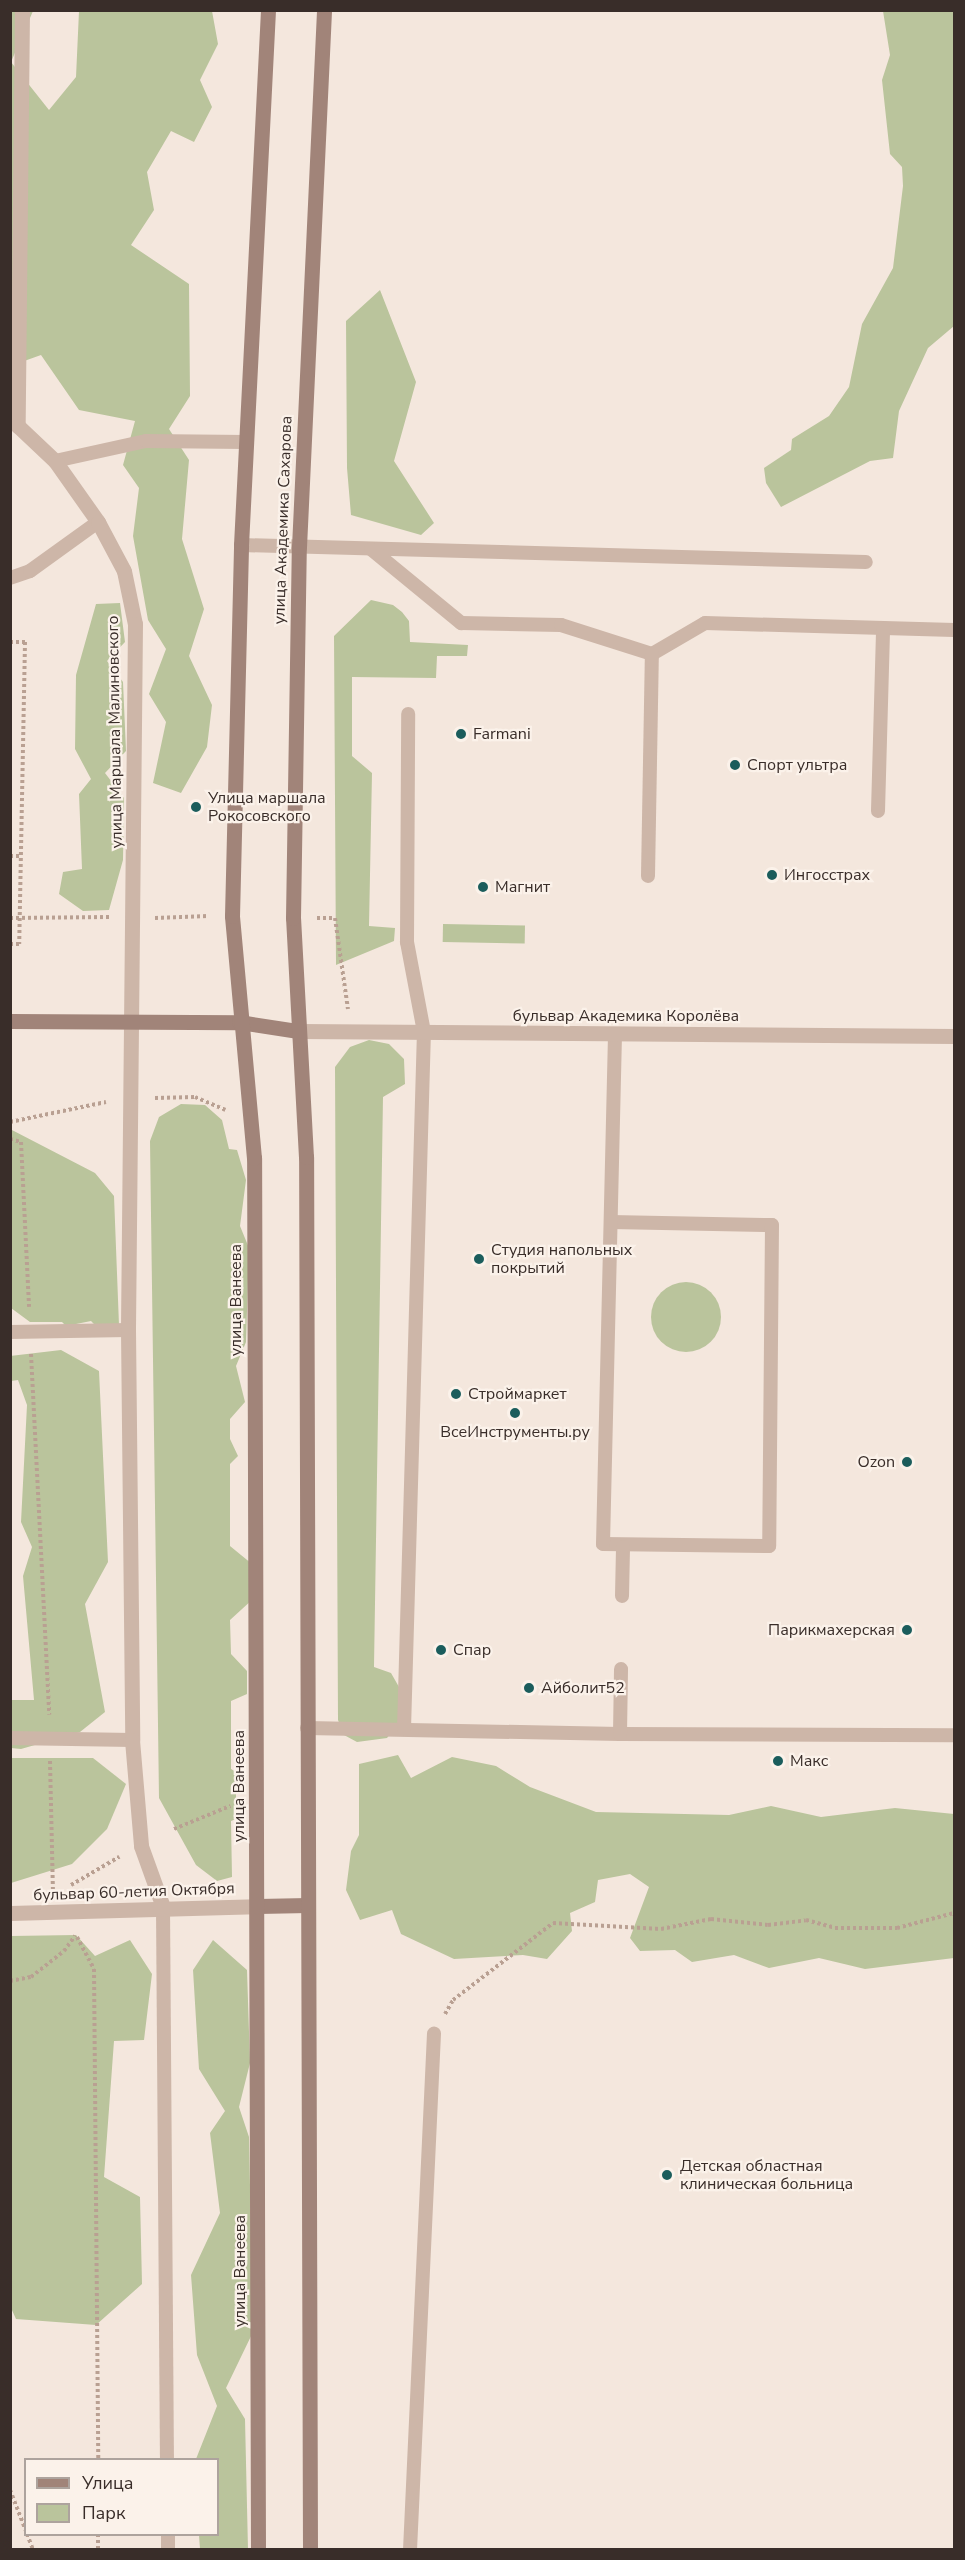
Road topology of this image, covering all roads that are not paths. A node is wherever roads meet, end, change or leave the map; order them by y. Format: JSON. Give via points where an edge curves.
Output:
{"nodes":[{"id":1,"x":22,"y":10,"type":"edge"},
{"id":2,"x":268,"y":10,"type":"edge"},
{"id":3,"x":324,"y":10,"type":"edge"},
{"id":4,"x":14,"y":428,"type":"edge"},
{"id":5,"x":246,"y":442,"type":"junction"},
{"id":6,"x":55,"y":461,"type":"junction"},
{"id":7,"x":98,"y":522,"type":"junction"},
{"id":8,"x":241,"y":545,"type":"junction"},
{"id":9,"x":299,"y":548,"type":"junction"},
{"id":10,"x":371,"y":549,"type":"junction"},
{"id":11,"x":866,"y":562,"type":"dead end"},
{"id":12,"x":10,"y":578,"type":"edge"},
{"id":13,"x":883,"y":628,"type":"junction"},
{"id":14,"x":954,"y":630,"type":"edge"},
{"id":15,"x":652,"y":654,"type":"junction"},
{"id":16,"x":408,"y":714,"type":"dead end"},
{"id":17,"x":878,"y":811,"type":"dead end"},
{"id":18,"x":648,"y":876,"type":"dead end"},
{"id":19,"x":10,"y":1021,"type":"edge"},
{"id":20,"x":131,"y":1021,"type":"junction"},
{"id":21,"x":239,"y":1022,"type":"junction"},
{"id":22,"x":298,"y":1031,"type":"junction"},
{"id":23,"x":424,"y":1032,"type":"junction"},
{"id":24,"x":615,"y":1034,"type":"junction"},
{"id":25,"x":954,"y":1036,"type":"edge"},
{"id":26,"x":611,"y":1222,"type":"junction"},
{"id":27,"x":128,"y":1330,"type":"junction"},
{"id":28,"x":10,"y":1332,"type":"edge"},
{"id":29,"x":623,"y":1547,"type":"junction"},
{"id":30,"x":622,"y":1596,"type":"dead end"},
{"id":31,"x":621,"y":1669,"type":"dead end"},
{"id":32,"x":307,"y":1728,"type":"junction"},
{"id":33,"x":404,"y":1730,"type":"junction"},
{"id":34,"x":620,"y":1734,"type":"junction"},
{"id":35,"x":954,"y":1735,"type":"edge"},
{"id":36,"x":10,"y":1738,"type":"edge"},
{"id":37,"x":132,"y":1740,"type":"junction"},
{"id":38,"x":308,"y":1905,"type":"junction"},
{"id":39,"x":258,"y":1906,"type":"junction"},
{"id":40,"x":163,"y":1907,"type":"junction"},
{"id":41,"x":10,"y":1913,"type":"edge"},
{"id":42,"x":434,"y":2034,"type":"road end"},
{"id":43,"x":167,"y":2458,"type":"edge"},
{"id":44,"x":258,"y":2550,"type":"edge"},
{"id":45,"x":310,"y":2550,"type":"edge"},
{"id":46,"x":410,"y":2550,"type":"edge"}],
"edges":[{"from":1,"to":4,"type":"street","name":"улица Маршала Малиновского"},
{"from":2,"to":5,"type":"main road"},
{"from":3,"to":9,"type":"main road","name":"улица Академика Сахарова"},
{"from":4,"to":6,"type":"street","name":"улица Маршала Малиновского"},
{"from":5,"to":6,"type":"lane","via":[[146,441]]},
{"from":5,"to":8,"type":"main road"},
{"from":6,"to":7,"type":"street","name":"улица Маршала Малиновского"},
{"from":7,"to":12,"type":"lane","via":[[30,571]]},
{"from":7,"to":20,"type":"street","name":"улица Маршала Малиновского","via":[[124,571],[135,624]]},
{"from":8,"to":9,"type":"lane"},
{"from":8,"to":21,"type":"main road","via":[[232,916]]},
{"from":9,"to":10,"type":"lane"},
{"from":9,"to":22,"type":"main road","name":"улица Академика Сахарова","via":[[293,918]]},
{"from":10,"to":11,"type":"lane"},
{"from":10,"to":15,"type":"lane","via":[[461,623],[561,625]]},
{"from":13,"to":14,"type":"lane"},
{"from":13,"to":15,"type":"lane","via":[[705,623]]},
{"from":13,"to":17,"type":"lane"},
{"from":15,"to":18,"type":"lane"},
{"from":16,"to":23,"type":"lane","via":[[407,942]]},
{"from":19,"to":20,"type":"main road"},
{"from":20,"to":21,"type":"main road"},
{"from":20,"to":27,"type":"street","name":"улица Маршала Малиновского"},
{"from":21,"to":22,"type":"main road"},
{"from":21,"to":39,"type":"main road","name":"улица Ванеева","via":[[254,1158]]},
{"from":22,"to":23,"type":"street","name":"бульвар Академика Королёва"},
{"from":22,"to":32,"type":"main road","via":[[306,1168]]},
{"from":23,"to":24,"type":"street","name":"бульвар Академика Королёва"},
{"from":23,"to":33,"type":"lane"},
{"from":24,"to":25,"type":"street","name":"бульвар Академика Королёва"},
{"from":24,"to":26,"type":"lane"},
{"from":26,"to":29,"type":"lane","via":[[603,1544]]},
{"from":26,"to":29,"type":"lane","via":[[772,1225],[770,1546]]},
{"from":27,"to":28,"type":"lane"},
{"from":27,"to":37,"type":"street","name":"улица Маршала Малиновского"},
{"from":29,"to":30,"type":"lane"},
{"from":31,"to":34,"type":"lane"},
{"from":32,"to":33,"type":"lane"},
{"from":32,"to":38,"type":"main road"},
{"from":33,"to":34,"type":"lane"},
{"from":34,"to":35,"type":"lane"},
{"from":36,"to":37,"type":"lane"},
{"from":37,"to":40,"type":"street","name":"улица Маршала Малиновского","via":[[141,1846]]},
{"from":38,"to":39,"type":"main road"},
{"from":38,"to":45,"type":"main road"},
{"from":39,"to":40,"type":"street","name":"бульвар 60-летия Октября"},
{"from":39,"to":44,"type":"main road","name":"улица Ванеева"},
{"from":40,"to":41,"type":"street","name":"бульвар 60-летия Октября"},
{"from":40,"to":43,"type":"lane"},
{"from":42,"to":46,"type":"lane"}]}
